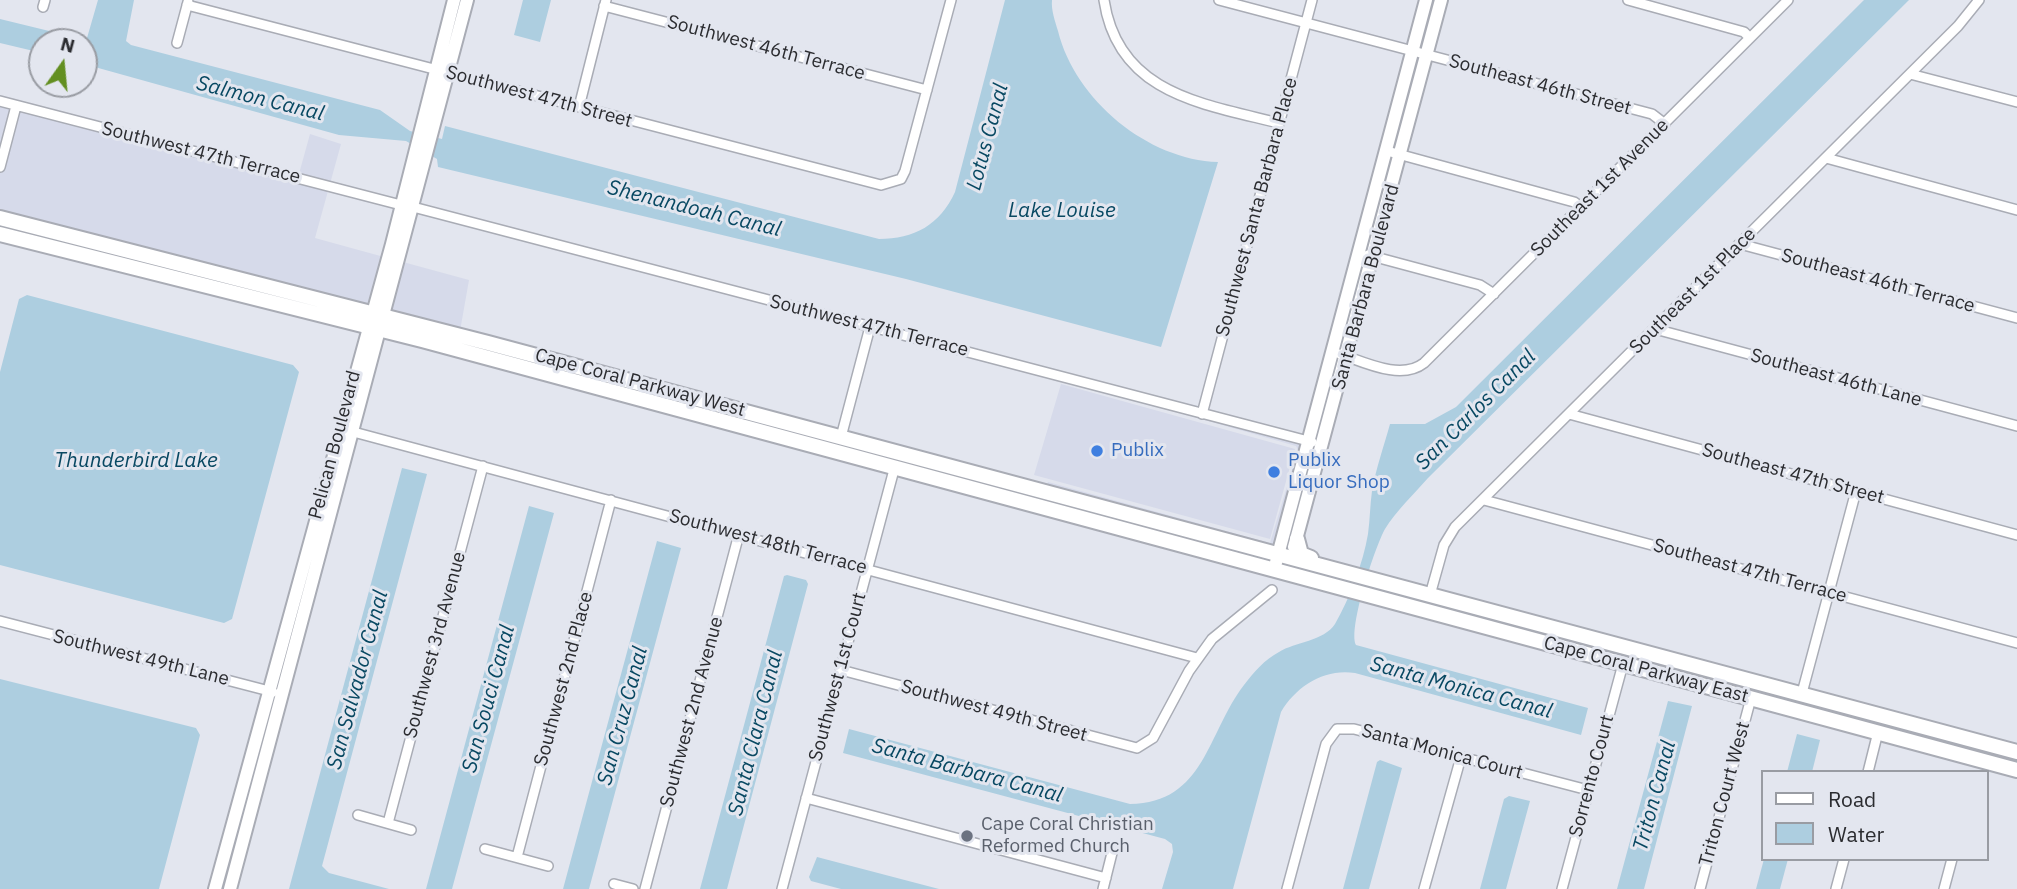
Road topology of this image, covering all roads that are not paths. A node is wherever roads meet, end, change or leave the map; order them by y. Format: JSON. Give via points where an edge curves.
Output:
{"nodes":[{"id":1,"x":454,"y":0,"type":"edge"},
{"id":2,"x":467,"y":0,"type":"edge"},
{"id":3,"x":951,"y":0,"type":"edge"},
{"id":4,"x":1104,"y":0,"type":"edge"},
{"id":5,"x":1219,"y":0,"type":"edge"},
{"id":6,"x":1312,"y":0,"type":"edge"},
{"id":7,"x":1426,"y":0,"type":"edge"},
{"id":8,"x":1441,"y":0,"type":"edge"},
{"id":9,"x":1628,"y":0,"type":"edge"},
{"id":10,"x":1788,"y":0,"type":"edge"},
{"id":11,"x":1979,"y":0,"type":"edge"},
{"id":12,"x":187,"y":3,"type":"edge"},
{"id":13,"x":605,"y":3,"type":"edge"},
{"id":14,"x":1306,"y":23,"type":"junction"},
{"id":15,"x":1750,"y":38,"type":"junction"},
{"id":16,"x":177,"y":43,"type":"dead end"},
{"id":17,"x":1413,"y":51,"type":"junction"},
{"id":18,"x":1427,"y":55,"type":"junction"},
{"id":19,"x":442,"y":71,"type":"junction"},
{"id":20,"x":1910,"y":74,"type":"junction"},
{"id":21,"x":927,"y":90,"type":"junction"},
{"id":22,"x":0,"y":102,"type":"edge"},
{"id":23,"x":2017,"y":102,"type":"edge"},
{"id":24,"x":16,"y":106,"type":"junction"},
{"id":25,"x":579,"y":107,"type":"junction"},
{"id":26,"x":1279,"y":123,"type":"junction"},
{"id":27,"x":1665,"y":124,"type":"junction"},
{"id":28,"x":1387,"y":151,"type":"junction"},
{"id":29,"x":1400,"y":155,"type":"junction"},
{"id":30,"x":1826,"y":158,"type":"junction"},
{"id":31,"x":0,"y":167,"type":"edge"},
{"id":32,"x":407,"y":206,"type":"junction"},
{"id":33,"x":1581,"y":207,"type":"junction"},
{"id":34,"x":2017,"y":210,"type":"edge"},
{"id":35,"x":0,"y":218,"type":"edge"},
{"id":36,"x":0,"y":226,"type":"edge"},
{"id":37,"x":0,"y":234,"type":"edge"},
{"id":38,"x":89,"y":241,"type":"junction"},
{"id":39,"x":1740,"y":244,"type":"junction"},
{"id":40,"x":1360,"y":253,"type":"junction"},
{"id":41,"x":1374,"y":256,"type":"junction"},
{"id":42,"x":1494,"y":294,"type":"junction"},
{"id":43,"x":2017,"y":318,"type":"edge"},
{"id":44,"x":376,"y":321,"type":"junction"},
{"id":45,"x":870,"y":327,"type":"junction"},
{"id":46,"x":1655,"y":329,"type":"junction"},
{"id":47,"x":1334,"y":352,"type":"junction"},
{"id":48,"x":1348,"y":357,"type":"junction"},
{"id":49,"x":1202,"y":414,"type":"junction"},
{"id":50,"x":1569,"y":414,"type":"junction"},
{"id":51,"x":2017,"y":426,"type":"edge"},
{"id":52,"x":340,"y":428,"type":"junction"},
{"id":53,"x":748,"y":428,"type":"junction"},
{"id":54,"x":354,"y":432,"type":"junction"},
{"id":55,"x":841,"y":437,"type":"junction"},
{"id":56,"x":1309,"y":441,"type":"junction"},
{"id":57,"x":1324,"y":445,"type":"junction"},
{"id":58,"x":483,"y":466,"type":"junction"},
{"id":59,"x":895,"y":466,"type":"junction"},
{"id":60,"x":987,"y":477,"type":"junction"},
{"id":61,"x":1856,"y":491,"type":"junction"},
{"id":62,"x":611,"y":500,"type":"junction"},
{"id":63,"x":1484,"y":500,"type":"junction"},
{"id":64,"x":1029,"y":502,"type":"junction"},
{"id":65,"x":1124,"y":513,"type":"junction"},
{"id":66,"x":739,"y":534,"type":"junction"},
{"id":67,"x":2017,"y":535,"type":"edge"},
{"id":68,"x":1297,"y":539,"type":"junction"},
{"id":69,"x":1285,"y":556,"type":"junction"},
{"id":70,"x":867,"y":569,"type":"junction"},
{"id":71,"x":1281,"y":571,"type":"junction"},
{"id":72,"x":1351,"y":571,"type":"junction"},
{"id":73,"x":1272,"y":590,"type":"dead end"},
{"id":74,"x":1830,"y":593,"type":"junction"},
{"id":75,"x":1430,"y":595,"type":"junction"},
{"id":76,"x":0,"y":621,"type":"edge"},
{"id":77,"x":2017,"y":643,"type":"edge"},
{"id":78,"x":1549,"y":644,"type":"junction"},
{"id":79,"x":1625,"y":646,"type":"junction"},
{"id":80,"x":1197,"y":658,"type":"junction"},
{"id":81,"x":1623,"y":664,"type":"junction"},
{"id":82,"x":1708,"y":668,"type":"junction"},
{"id":83,"x":841,"y":670,"type":"junction"},
{"id":84,"x":269,"y":690,"type":"junction"},
{"id":85,"x":1802,"y":693,"type":"junction"},
{"id":86,"x":283,"y":694,"type":"junction"},
{"id":87,"x":1751,"y":698,"type":"junction"},
{"id":88,"x":1842,"y":704,"type":"junction"},
{"id":89,"x":1841,"y":722,"type":"junction"},
{"id":90,"x":1929,"y":728,"type":"junction"},
{"id":91,"x":1878,"y":732,"type":"junction"},
{"id":92,"x":2017,"y":752,"type":"edge"},
{"id":93,"x":1461,"y":757,"type":"junction"},
{"id":94,"x":1978,"y":765,"type":"edge"},
{"id":95,"x":2017,"y":769,"type":"edge"},
{"id":96,"x":1868,"y":770,"type":"edge"},
{"id":97,"x":1588,"y":790,"type":"junction"},
{"id":98,"x":806,"y":798,"type":"junction"},
{"id":99,"x":358,"y":815,"type":"dead end"},
{"id":100,"x":388,"y":824,"type":"junction"},
{"id":101,"x":411,"y":830,"type":"dead end"},
{"id":102,"x":485,"y":849,"type":"dead end"},
{"id":103,"x":1113,"y":849,"type":"dead end"},
{"id":104,"x":517,"y":858,"type":"junction"},
{"id":105,"x":1843,"y":861,"type":"edge"},
{"id":106,"x":1951,"y":861,"type":"edge"},
{"id":107,"x":548,"y":866,"type":"dead end"},
{"id":108,"x":1106,"y":878,"type":"junction"},
{"id":109,"x":614,"y":884,"type":"dead end"},
{"id":110,"x":216,"y":887,"type":"edge"},
{"id":111,"x":230,"y":889,"type":"edge"},
{"id":112,"x":633,"y":889,"type":"edge"},
{"id":113,"x":645,"y":889,"type":"edge"},
{"id":114,"x":782,"y":889,"type":"edge"},
{"id":115,"x":1103,"y":889,"type":"edge"},
{"id":116,"x":1287,"y":889,"type":"edge"},
{"id":117,"x":1424,"y":889,"type":"edge"},
{"id":118,"x":1562,"y":889,"type":"edge"},
{"id":119,"x":1700,"y":889,"type":"edge"},
{"id":120,"x":1836,"y":889,"type":"edge"},
{"id":121,"x":1944,"y":889,"type":"edge"}],
"edges":[{"from":1,"to":19,"type":"street","name":"Pelican Boulevard"},
{"from":2,"to":19,"type":"street","name":"Pelican Boulevard"},
{"from":3,"to":21,"type":"street"},
{"from":4,"to":26,"type":"street","via":[[1122,48],[1144,75],[1178,96]]},
{"from":5,"to":14,"type":"street","name":"Southeast 46th Street"},
{"from":6,"to":14,"type":"street","name":"Southwest Santa Barbara Place"},
{"from":7,"to":17,"type":"street","name":"Santa Barbara Boulevard"},
{"from":8,"to":18,"type":"street","name":"Santa Barbara Boulevard"},
{"from":9,"to":15,"type":"street","via":[[1744,32]]},
{"from":10,"to":15,"type":"street","name":"Southeast 1st Avenue"},
{"from":11,"to":20,"type":"street","name":"Southeast 1st Place"},
{"from":12,"to":16,"type":"street"},
{"from":12,"to":19,"type":"street","name":"Southwest 47th Street"},
{"from":13,"to":21,"type":"street","name":"Southwest 46th Terrace"},
{"from":13,"to":25,"type":"street"},
{"from":14,"to":17,"type":"street","name":"Southeast 46th Street"},
{"from":14,"to":26,"type":"street","name":"Southwest Santa Barbara Place"},
{"from":15,"to":27,"type":"street","name":"Southeast 1st Avenue"},
{"from":17,"to":18,"type":"street","name":"Southeast 46th Street"},
{"from":17,"to":28,"type":"street","name":"Santa Barbara Boulevard"},
{"from":18,"to":27,"type":"street","name":"Southeast 46th Street","via":[[1652,114]]},
{"from":18,"to":29,"type":"street","name":"Santa Barbara Boulevard"},
{"from":19,"to":25,"type":"street","name":"Southwest 47th Street"},
{"from":19,"to":32,"type":"street","name":"Pelican Boulevard"},
{"from":20,"to":23,"type":"street"},
{"from":20,"to":30,"type":"street","name":"Southeast 1st Place"},
{"from":21,"to":25,"type":"street","name":"Southwest 47th Street","via":[[905,172],[891,185],[881,186]]},
{"from":22,"to":24,"type":"street","name":"Southwest 47th Terrace"},
{"from":24,"to":31,"type":"street"},
{"from":24,"to":32,"type":"street","name":"Southwest 47th Terrace"},
{"from":26,"to":49,"type":"street","name":"Southwest Santa Barbara Place"},
{"from":27,"to":33,"type":"street","name":"Southeast 1st Avenue"},
{"from":28,"to":29,"type":"street"},
{"from":28,"to":40,"type":"street","name":"Santa Barbara Boulevard"},
{"from":29,"to":33,"type":"street"},
{"from":29,"to":41,"type":"street","name":"Santa Barbara Boulevard"},
{"from":30,"to":34,"type":"street"},
{"from":30,"to":39,"type":"street","name":"Southeast 1st Place"},
{"from":32,"to":44,"type":"street","name":"Pelican Boulevard"},
{"from":32,"to":45,"type":"street","name":"Southwest 47th Terrace"},
{"from":33,"to":42,"type":"street","name":"Southeast 1st Avenue"},
{"from":35,"to":38,"type":"main road","name":"Cape Coral Parkway West"},
{"from":36,"to":38,"type":"main road","via":[[69,243]]},
{"from":37,"to":44,"type":"main road","name":"Cape Coral Parkway West"},
{"from":38,"to":44,"type":"main road","name":"Cape Coral Parkway West"},
{"from":39,"to":43,"type":"street","name":"Southeast 46th Terrace"},
{"from":39,"to":46,"type":"street","name":"Southeast 1st Place"},
{"from":40,"to":41,"type":"street"},
{"from":40,"to":47,"type":"street","name":"Santa Barbara Boulevard"},
{"from":41,"to":42,"type":"street","via":[[1480,285]]},
{"from":41,"to":48,"type":"street","name":"Santa Barbara Boulevard"},
{"from":42,"to":48,"type":"street","name":"Southeast 1st Avenue","via":[[1424,363],[1409,372]]},
{"from":44,"to":52,"type":"street","name":"Pelican Boulevard"},
{"from":44,"to":53,"type":"main road","name":"Cape Coral Parkway West"},
{"from":44,"to":54,"type":"street","name":"Pelican Boulevard"},
{"from":44,"to":55,"type":"main road","name":"Cape Coral Parkway West"},
{"from":45,"to":49,"type":"street","name":"Southwest 47th Terrace"},
{"from":45,"to":55,"type":"street"},
{"from":46,"to":50,"type":"street","name":"Southeast 1st Place"},
{"from":46,"to":51,"type":"street","name":"Southeast 46th Lane"},
{"from":47,"to":48,"type":"street"},
{"from":47,"to":56,"type":"street","name":"Santa Barbara Boulevard"},
{"from":48,"to":57,"type":"street","name":"Santa Barbara Boulevard"},
{"from":49,"to":56,"type":"street","name":"Southwest 47th Terrace"},
{"from":50,"to":61,"type":"street","name":"Southeast 47th Street"},
{"from":50,"to":63,"type":"street","name":"Southeast 1st Place"},
{"from":52,"to":54,"type":"street","name":"Southwest 48th Terrace"},
{"from":52,"to":84,"type":"street","name":"Pelican Boulevard"},
{"from":53,"to":55,"type":"main road","via":[[764,425],[831,442]]},
{"from":53,"to":59,"type":"main road","name":"Cape Coral Parkway West"},
{"from":54,"to":58,"type":"street","name":"Southwest 48th Terrace"},
{"from":54,"to":86,"type":"street","name":"Pelican Boulevard"},
{"from":55,"to":60,"type":"main road","name":"Cape Coral Parkway West"},
{"from":56,"to":57,"type":"street","name":"Southwest 47th Terrace"},
{"from":56,"to":69,"type":"street","name":"Santa Barbara Boulevard"},
{"from":57,"to":68,"type":"street","name":"Santa Barbara Boulevard"},
{"from":58,"to":62,"type":"street","name":"Southwest 48th Terrace"},
{"from":58,"to":100,"type":"street","name":"Southwest 3rd Avenue"},
{"from":59,"to":60,"type":"main road","via":[[908,462],[976,480]]},
{"from":59,"to":64,"type":"main road","name":"Cape Coral Parkway West"},
{"from":59,"to":70,"type":"street","name":"Southwest 1st Court"},
{"from":60,"to":65,"type":"main road","name":"Cape Coral Parkway West"},
{"from":61,"to":67,"type":"street","name":"Southeast 47th Street"},
{"from":61,"to":74,"type":"street"},
{"from":62,"to":66,"type":"street","name":"Southwest 48th Terrace"},
{"from":62,"to":104,"type":"street","name":"Southwest 2nd Place"},
{"from":63,"to":74,"type":"street","name":"Southeast 47th Terrace"},
{"from":63,"to":75,"type":"street","name":"Southeast 1st Place","via":[[1448,537]]},
{"from":64,"to":65,"type":"main road","via":[[1047,501],[1109,517]]},
{"from":64,"to":71,"type":"main road","name":"Cape Coral Parkway West"},
{"from":65,"to":69,"type":"main road","name":"Cape Coral Parkway West"},
{"from":66,"to":70,"type":"street","name":"Southwest 48th Terrace"},
{"from":66,"to":113,"type":"street","name":"Southwest 2nd Avenue"},
{"from":68,"to":69,"type":"street","name":"Santa Barbara Boulevard"},
{"from":68,"to":72,"type":"main road","via":[[1298,550],[1306,556]]},
{"from":69,"to":71,"type":"street","name":"Santa Barbara Boulevard"},
{"from":69,"to":72,"type":"main road"},
{"from":70,"to":80,"type":"street","name":"Southwest 48th Terrace"},
{"from":70,"to":83,"type":"street","name":"Southwest 1st Court"},
{"from":71,"to":78,"type":"main road","name":"Cape Coral Parkway East"},
{"from":72,"to":75,"type":"main road","name":"Cape Coral Parkway East"},
{"from":73,"to":80,"type":"street","via":[[1228,623]]},
{"from":74,"to":77,"type":"street","name":"Southeast 47th Terrace"},
{"from":74,"to":85,"type":"street"},
{"from":75,"to":79,"type":"main road","name":"Cape Coral Parkway East"},
{"from":76,"to":84,"type":"street","name":"Southwest 49th Lane"},
{"from":78,"to":79,"type":"main road","via":[[1560,637],[1605,649]]},
{"from":78,"to":81,"type":"main road","name":"Cape Coral Parkway East"},
{"from":79,"to":82,"type":"main road","name":"Cape Coral Parkway East"},
{"from":80,"to":83,"type":"street","name":"Southwest 49th Street","via":[[1147,744],[1128,747]]},
{"from":81,"to":82,"type":"main road","via":[[1633,657],[1687,671]]},
{"from":81,"to":87,"type":"main road","name":"Cape Coral Parkway East"},
{"from":81,"to":97,"type":"street","name":"Sorrento Court"},
{"from":82,"to":85,"type":"main road","name":"Cape Coral Parkway East"},
{"from":83,"to":98,"type":"street","name":"Southwest 1st Court"},
{"from":84,"to":86,"type":"street","name":"Southwest 49th Lane"},
{"from":84,"to":110,"type":"street","name":"Pelican Boulevard"},
{"from":85,"to":88,"type":"main road","name":"Cape Coral Parkway East"},
{"from":86,"to":111,"type":"street","name":"Pelican Boulevard"},
{"from":87,"to":88,"type":"main road","via":[[1762,692],[1826,708]]},
{"from":87,"to":89,"type":"main road","name":"Cape Coral Parkway East"},
{"from":87,"to":119,"type":"street","name":"Triton Court West"},
{"from":88,"to":90,"type":"main road","name":"Cape Coral Parkway East"},
{"from":89,"to":90,"type":"main road","via":[[1854,718],[1924,735]]},
{"from":89,"to":91,"type":"main road","name":"Cape Coral Parkway East"},
{"from":90,"to":92,"type":"main road","name":"Cape Coral Parkway East"},
{"from":91,"to":94,"type":"main road","name":"Cape Coral Parkway East"},
{"from":91,"to":96,"type":"street"},
{"from":93,"to":97,"type":"street","name":"Santa Monica Court"},
{"from":93,"to":116,"type":"street","name":"Santa Monica Court","via":[[1354,729],[1337,729],[1326,744]]},
{"from":93,"to":117,"type":"street"},
{"from":94,"to":95,"type":"main road","name":"Cape Coral Parkway East"},
{"from":97,"to":118,"type":"street","name":"Sorrento Court"},
{"from":98,"to":108,"type":"street"},
{"from":98,"to":114,"type":"street","name":"Southwest 1st Court"},
{"from":99,"to":100,"type":"street"},
{"from":100,"to":101,"type":"street"},
{"from":102,"to":104,"type":"street"},
{"from":103,"to":108,"type":"street"},
{"from":104,"to":107,"type":"street"},
{"from":105,"to":120,"type":"street"},
{"from":106,"to":121,"type":"street"},
{"from":108,"to":115,"type":"street"},
{"from":109,"to":112,"type":"street"},
{"from":110,"to":111,"type":"street"}]}
